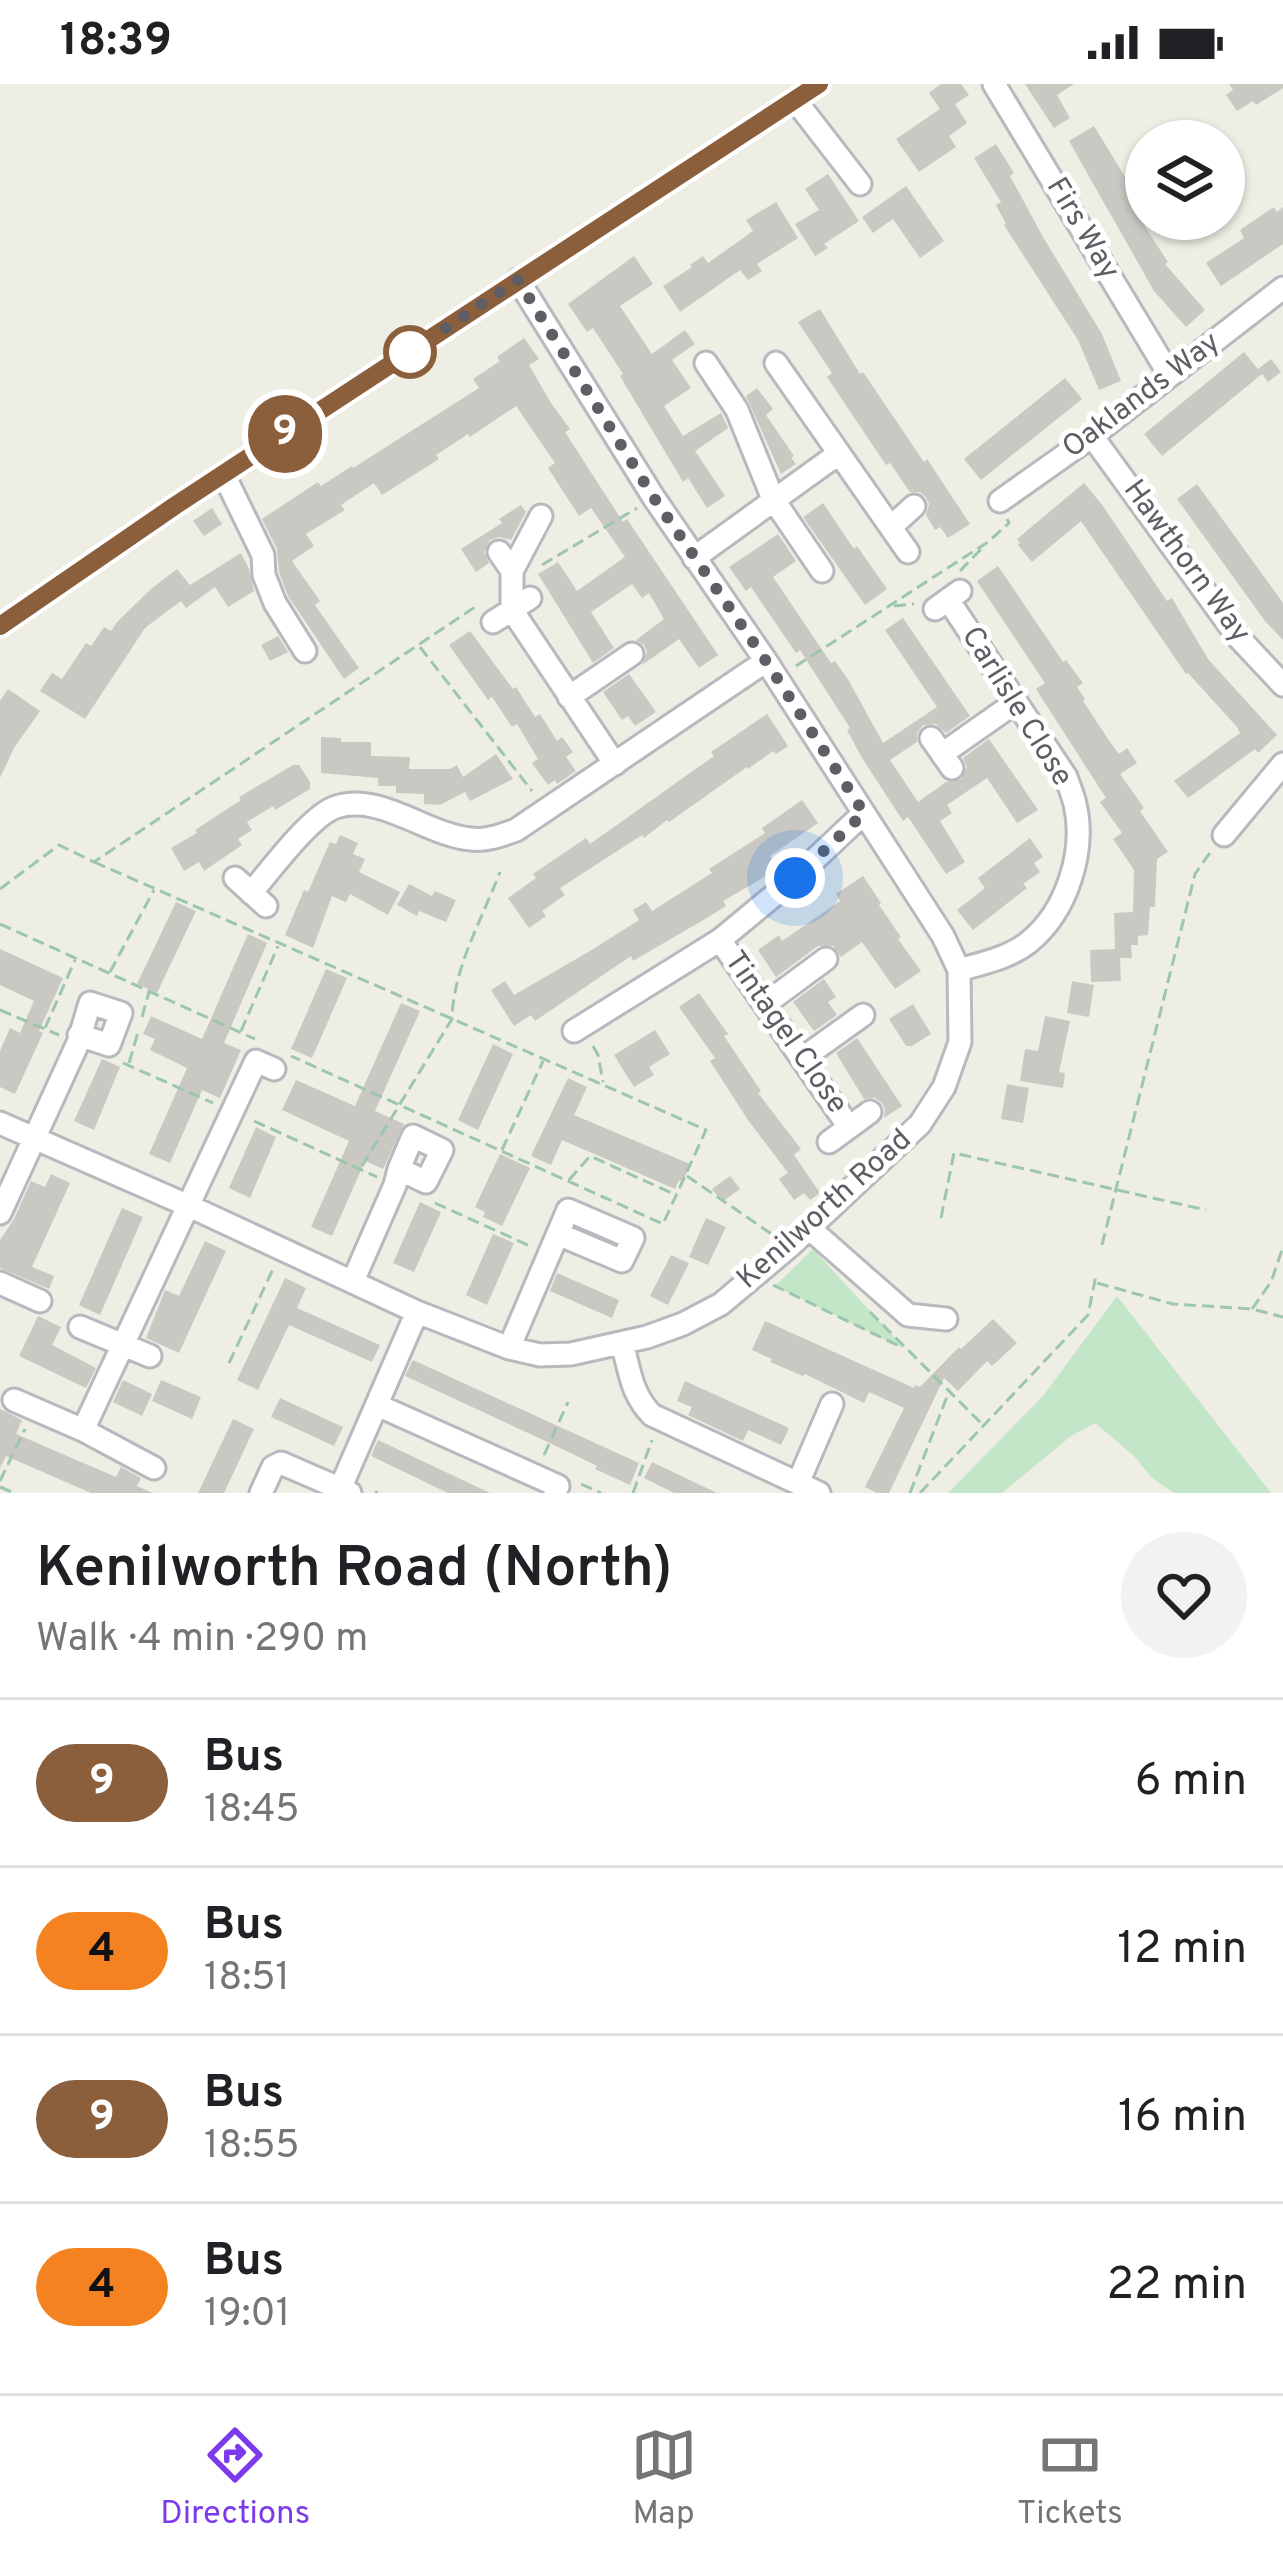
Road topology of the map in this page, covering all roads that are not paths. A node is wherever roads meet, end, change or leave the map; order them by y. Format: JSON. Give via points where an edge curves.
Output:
{"nodes":[{"id":1,"x":819,"y":84,"type":"edge"},
{"id":2,"x":994,"y":84,"type":"edge"},
{"id":3,"x":795,"y":100,"type":"junction"},
{"id":4,"x":860,"y":184,"type":"dead end"},
{"id":5,"x":518,"y":280,"type":"junction"},
{"id":6,"x":1281,"y":295,"type":"edge"},
{"id":7,"x":706,"y":363,"type":"dead end"},
{"id":8,"x":776,"y":363,"type":"dead end"},
{"id":9,"x":1169,"y":374,"type":"junction"},
{"id":10,"x":1093,"y":436,"type":"junction"},
{"id":11,"x":838,"y":454,"type":"junction"},
{"id":12,"x":224,"y":475,"type":"junction"},
{"id":13,"x":773,"y":499,"type":"junction"},
{"id":14,"x":1000,"y":501,"type":"dead end"},
{"id":15,"x":914,"y":506,"type":"dead end"},
{"id":16,"x":541,"y":516,"type":"dead end"},
{"id":17,"x":891,"y":527,"type":"junction"},
{"id":18,"x":908,"y":552,"type":"dead end"},
{"id":19,"x":694,"y":558,"type":"junction"},
{"id":20,"x":822,"y":571,"type":"dead end"},
{"id":21,"x":948,"y":600,"type":"road end"},
{"id":22,"x":0,"y":626,"type":"edge"},
{"id":23,"x":305,"y":651,"type":"dead end"},
{"id":24,"x":632,"y":654,"type":"dead end"},
{"id":25,"x":766,"y":661,"type":"junction"},
{"id":26,"x":1283,"y":685,"type":"edge"},
{"id":27,"x":569,"y":697,"type":"junction"},
{"id":28,"x":1016,"y":702,"type":"junction"},
{"id":29,"x":942,"y":753,"type":"dead end"},
{"id":30,"x":615,"y":764,"type":"junction"},
{"id":31,"x":1283,"y":764,"type":"edge"},
{"id":32,"x":864,"y":813,"type":"junction"},
{"id":33,"x":1224,"y":835,"type":"road end"},
{"id":34,"x":251,"y":892,"type":"dead end"},
{"id":35,"x":720,"y":940,"type":"junction"},
{"id":36,"x":826,"y":959,"type":"dead end"},
{"id":37,"x":959,"y":970,"type":"junction"},
{"id":38,"x":765,"y":1004,"type":"junction"},
{"id":39,"x":863,"y":1016,"type":"dead end"},
{"id":40,"x":583,"y":1034,"type":"road end"},
{"id":41,"x":75,"y":1039,"type":"road end"},
{"id":42,"x":802,"y":1058,"type":"junction"},
{"id":43,"x":277,"y":1060,"type":"road end"},
{"id":44,"x":870,"y":1112,"type":"dead end"},
{"id":45,"x":0,"y":1123,"type":"edge"},
{"id":46,"x":849,"y":1127,"type":"junction"},
{"id":47,"x":34,"y":1139,"type":"junction"},
{"id":48,"x":829,"y":1142,"type":"dead end"},
{"id":49,"x":397,"y":1177,"type":"road end"},
{"id":50,"x":189,"y":1206,"type":"junction"},
{"id":51,"x":0,"y":1213,"type":"edge"},
{"id":52,"x":809,"y":1228,"type":"junction"},
{"id":53,"x":553,"y":1244,"type":"road end"},
{"id":54,"x":353,"y":1281,"type":"junction"},
{"id":55,"x":0,"y":1283,"type":"edge"},
{"id":56,"x":40,"y":1301,"type":"dead end"},
{"id":57,"x":417,"y":1312,"type":"junction"},
{"id":58,"x":946,"y":1319,"type":"dead end"},
{"id":59,"x":80,"y":1327,"type":"dead end"},
{"id":60,"x":622,"y":1343,"type":"junction"},
{"id":61,"x":125,"y":1345,"type":"junction"},
{"id":62,"x":509,"y":1348,"type":"junction"},
{"id":63,"x":150,"y":1356,"type":"dead end"},
{"id":64,"x":24,"y":1404,"type":"road end"},
{"id":65,"x":832,"y":1404,"type":"dead end"},
{"id":66,"x":377,"y":1405,"type":"junction"},
{"id":67,"x":83,"y":1430,"type":"junction"},
{"id":68,"x":154,"y":1468,"type":"dead end"},
{"id":69,"x":798,"y":1483,"type":"junction"},
{"id":70,"x":557,"y":1490,"type":"edge"},
{"id":71,"x":345,"y":1491,"type":"edge"},
{"id":72,"x":261,"y":1493,"type":"edge"},
{"id":73,"x":819,"y":1493,"type":"edge"}],
"edges":[{"from":1,"to":3,"type":"street"},
{"from":2,"to":9,"type":"street","name":"Firs Way"},
{"from":3,"to":4,"type":"street"},
{"from":3,"to":5,"type":"street"},
{"from":5,"to":12,"type":"street"},
{"from":5,"to":19,"type":"street","name":"Kenilworth Road"},
{"from":6,"to":9,"type":"street","name":"Oaklands Way"},
{"from":7,"to":13,"type":"street","via":[[737,410]]},
{"from":8,"to":11,"type":"street"},
{"from":9,"to":10,"type":"street","name":"Oaklands Way"},
{"from":10,"to":14,"type":"street","name":"Oaklands Way"},
{"from":10,"to":26,"type":"street","name":"Hawthorn Way","via":[[1238,637]]},
{"from":11,"to":13,"type":"street"},
{"from":11,"to":17,"type":"street"},
{"from":12,"to":22,"type":"street"},
{"from":12,"to":23,"type":"street","via":[[263,555],[275,603]]},
{"from":13,"to":19,"type":"street"},
{"from":13,"to":20,"type":"street"},
{"from":15,"to":17,"type":"street"},
{"from":16,"to":27,"type":"street","via":[[505,592]]},
{"from":17,"to":18,"type":"street"},
{"from":19,"to":25,"type":"street","name":"Kenilworth Road"},
{"from":21,"to":28,"type":"street","name":"Carlisle Close"},
{"from":24,"to":27,"type":"street"},
{"from":25,"to":30,"type":"street"},
{"from":25,"to":32,"type":"street","name":"Kenilworth Road"},
{"from":27,"to":30,"type":"street"},
{"from":28,"to":29,"type":"street"},
{"from":28,"to":37,"type":"street","name":"Carlisle Close","via":[[1076,806],[1073,870],[1050,921],[1027,944]]},
{"from":30,"to":34,"type":"street","via":[[494,838],[469,839],[357,804],[335,807]]},
{"from":31,"to":33,"type":"street"},
{"from":32,"to":35,"type":"street","name":"Tintagel Close"},
{"from":32,"to":37,"type":"street","name":"Kenilworth Road"},
{"from":35,"to":38,"type":"street","name":"Tintagel Close"},
{"from":35,"to":40,"type":"street","name":"Tintagel Close"},
{"from":36,"to":38,"type":"street"},
{"from":37,"to":52,"type":"street","name":"Kenilworth Road","via":[[959,1042],[944,1087],[920,1124]]},
{"from":38,"to":42,"type":"street","name":"Tintagel Close"},
{"from":39,"to":42,"type":"street"},
{"from":41,"to":47,"type":"street"},
{"from":42,"to":46,"type":"street","name":"Tintagel Close"},
{"from":43,"to":50,"type":"street","via":[[256,1061]]},
{"from":44,"to":46,"type":"street","name":"Tintagel Close"},
{"from":45,"to":47,"type":"street","name":"Kenilworth Road"},
{"from":46,"to":48,"type":"street","name":"Tintagel Close"},
{"from":47,"to":50,"type":"street","name":"Kenilworth Road"},
{"from":47,"to":51,"type":"street"},
{"from":49,"to":54,"type":"street"},
{"from":50,"to":54,"type":"street","name":"Kenilworth Road"},
{"from":50,"to":61,"type":"street"},
{"from":52,"to":58,"type":"street","via":[[908,1315]]},
{"from":52,"to":60,"type":"street","name":"Kenilworth Road","via":[[721,1304]]},
{"from":53,"to":62,"type":"street"},
{"from":54,"to":57,"type":"street","name":"Kenilworth Road"},
{"from":55,"to":56,"type":"street"},
{"from":57,"to":62,"type":"street","name":"Kenilworth Road"},
{"from":57,"to":66,"type":"street"},
{"from":59,"to":61,"type":"street"},
{"from":60,"to":62,"type":"street","name":"Kenilworth Road","via":[[571,1354]]},
{"from":60,"to":69,"type":"street","via":[[631,1385],[652,1415]]},
{"from":61,"to":63,"type":"street"},
{"from":61,"to":67,"type":"street"},
{"from":64,"to":67,"type":"street"},
{"from":65,"to":69,"type":"street"},
{"from":66,"to":70,"type":"street"},
{"from":66,"to":71,"type":"street"},
{"from":67,"to":68,"type":"street"},
{"from":69,"to":73,"type":"street"},
{"from":71,"to":72,"type":"street","via":[[280,1463]]}]}
